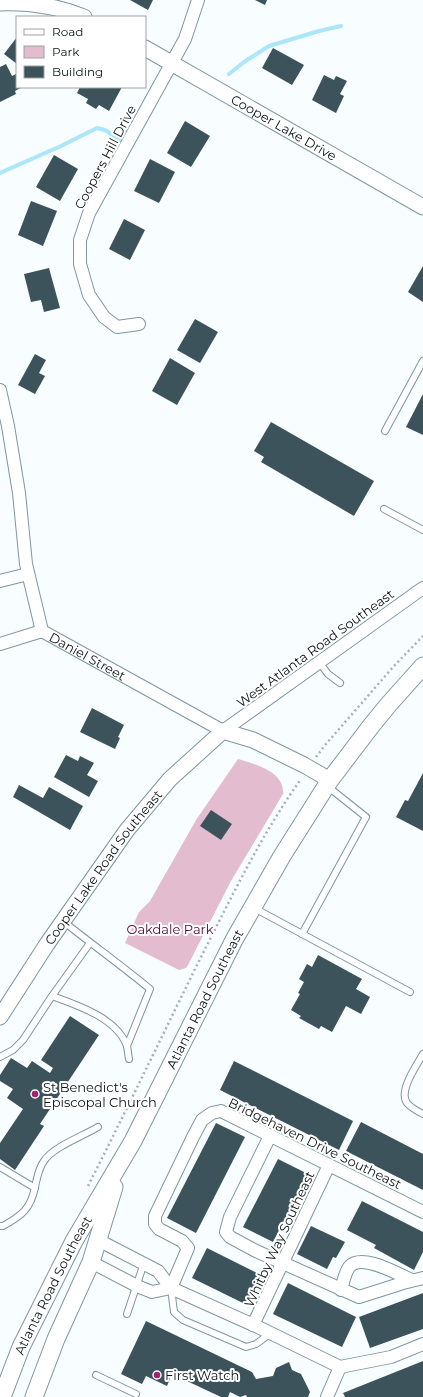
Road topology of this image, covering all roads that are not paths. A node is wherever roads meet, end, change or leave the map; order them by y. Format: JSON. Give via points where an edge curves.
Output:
{"nodes":[{"id":1,"x":198,"y":0,"type":"edge"},
{"id":2,"x":0,"y":3,"type":"edge"},
{"id":3,"x":55,"y":3,"type":"edge"},
{"id":4,"x":82,"y":16,"type":"edge"},
{"id":5,"x":146,"y":49,"type":"edge"},
{"id":6,"x":172,"y":62,"type":"junction"},
{"id":7,"x":423,"y":207,"type":"edge"},
{"id":8,"x":140,"y":324,"type":"dead end"},
{"id":9,"x":423,"y":361,"type":"edge"},
{"id":10,"x":0,"y":390,"type":"edge"},
{"id":11,"x":385,"y":431,"type":"dead end"},
{"id":12,"x":384,"y":509,"type":"dead end"},
{"id":13,"x":423,"y":530,"type":"edge"},
{"id":14,"x":28,"y":574,"type":"junction"},
{"id":15,"x":0,"y":581,"type":"edge"},
{"id":16,"x":423,"y":588,"type":"edge"},
{"id":17,"x":42,"y":631,"type":"junction"},
{"id":18,"x":0,"y":644,"type":"edge"},
{"id":19,"x":319,"y":662,"type":"junction"},
{"id":20,"x":423,"y":666,"type":"edge"},
{"id":21,"x":340,"y":683,"type":"dead end"},
{"id":22,"x":223,"y":731,"type":"junction"},
{"id":23,"x":328,"y":783,"type":"junction"},
{"id":24,"x":252,"y":908,"type":"junction"},
{"id":25,"x":63,"y":922,"type":"junction"},
{"id":26,"x":302,"y":934,"type":"junction"},
{"id":27,"x":90,"y":943,"type":"junction"},
{"id":28,"x":410,"y":992,"type":"dead end"},
{"id":29,"x":52,"y":996,"type":"junction"},
{"id":30,"x":0,"y":1016,"type":"edge"},
{"id":31,"x":127,"y":1046,"type":"junction"},
{"id":32,"x":423,"y":1054,"type":"edge"},
{"id":33,"x":0,"y":1057,"type":"edge"},
{"id":34,"x":129,"y":1058,"type":"dead end"},
{"id":35,"x":423,"y":1114,"type":"edge"},
{"id":36,"x":98,"y":1127,"type":"dead end"},
{"id":37,"x":270,"y":1136,"type":"junction"},
{"id":38,"x":122,"y":1162,"type":"junction"},
{"id":39,"x":329,"y":1165,"type":"junction"},
{"id":40,"x":0,"y":1167,"type":"edge"},
{"id":41,"x":35,"y":1188,"type":"junction"},
{"id":42,"x":423,"y":1212,"type":"edge"},
{"id":43,"x":0,"y":1226,"type":"edge"},
{"id":44,"x":98,"y":1240,"type":"junction"},
{"id":45,"x":91,"y":1262,"type":"junction"},
{"id":46,"x":144,"y":1263,"type":"junction"},
{"id":47,"x":282,"y":1263,"type":"junction"},
{"id":48,"x":418,"y":1279,"type":"edge"},
{"id":49,"x":137,"y":1286,"type":"junction"},
{"id":50,"x":171,"y":1288,"type":"junction"},
{"id":51,"x":341,"y":1290,"type":"junction"},
{"id":52,"x":127,"y":1314,"type":"dead end"},
{"id":53,"x":253,"y":1325,"type":"junction"},
{"id":54,"x":271,"y":1334,"type":"junction"},
{"id":55,"x":423,"y":1344,"type":"edge"},
{"id":56,"x":21,"y":1347,"type":"junction"},
{"id":57,"x":340,"y":1367,"type":"junction"},
{"id":58,"x":96,"y":1375,"type":"dead end"},
{"id":59,"x":0,"y":1378,"type":"edge"},
{"id":60,"x":136,"y":1394,"type":"dead end"},
{"id":61,"x":2,"y":1397,"type":"edge"},
{"id":62,"x":34,"y":1397,"type":"edge"},
{"id":63,"x":326,"y":1397,"type":"edge"}],
"edges":[{"from":1,"to":6,"type":"street","name":"Coopers Hill Drive","via":[[185,39]]},
{"from":2,"to":3,"type":"street"},
{"from":3,"to":4,"type":"street"},
{"from":5,"to":6,"type":"street","name":"Cooper Lake Drive"},
{"from":6,"to":7,"type":"street","name":"Cooper Lake Drive"},
{"from":6,"to":8,"type":"street","name":"Coopers Hill Drive","via":[[89,213],[80,240],[80,264],[89,294],[104,317],[117,327]]},
{"from":9,"to":11,"type":"lane"},
{"from":10,"to":14,"type":"street","name":"Daniel Street","via":[[19,494]]},
{"from":12,"to":13,"type":"lane"},
{"from":14,"to":15,"type":"street"},
{"from":14,"to":17,"type":"street","name":"Daniel Street"},
{"from":16,"to":19,"type":"street","name":"West Atlanta Road Southeast"},
{"from":17,"to":18,"type":"street"},
{"from":17,"to":22,"type":"street","name":"Daniel Street"},
{"from":19,"to":21,"type":"lane","via":[[328,674]]},
{"from":19,"to":22,"type":"street","name":"West Atlanta Road Southeast"},
{"from":20,"to":23,"type":"main road","name":"Atlanta Road Southeast","via":[[375,720]]},
{"from":22,"to":23,"type":"street","name":"Daniel Street","via":[[254,740],[304,765]]},
{"from":22,"to":25,"type":"street","name":"Cooper Lake Road Southeast","via":[[160,790],[127,830]]},
{"from":23,"to":24,"type":"main road","name":"Atlanta Road Southeast"},
{"from":23,"to":26,"type":"lane","via":[[366,817]]},
{"from":24,"to":26,"type":"lane"},
{"from":24,"to":38,"type":"main road","name":"Atlanta Road Southeast"},
{"from":25,"to":27,"type":"lane"},
{"from":25,"to":30,"type":"street","name":"Cooper Lake Road Southeast"},
{"from":26,"to":28,"type":"lane"},
{"from":27,"to":29,"type":"lane"},
{"from":27,"to":31,"type":"lane","via":[[150,989]]},
{"from":29,"to":31,"type":"lane","via":[[91,1011],[109,1024]]},
{"from":29,"to":33,"type":"lane","via":[[23,1040],[13,1050]]},
{"from":31,"to":34,"type":"lane"},
{"from":32,"to":35,"type":"lane","via":[[405,1088],[404,1096],[411,1107]]},
{"from":36,"to":41,"type":"lane","via":[[52,1152],[43,1162]]},
{"from":37,"to":39,"type":"street","name":"Bridgehaven Drive Southeast"},
{"from":37,"to":47,"type":"street","via":[[230,1217],[226,1232],[230,1237]]},
{"from":37,"to":50,"type":"street","name":"Bridgehaven Drive Southeast","via":[[221,1111],[212,1113],[202,1120],[155,1216],[155,1224],[159,1230],[182,1241],[188,1248]]},
{"from":38,"to":44,"type":"main road","name":"Atlanta Road Southeast"},
{"from":38,"to":56,"type":"main road","name":"Atlanta Road Southeast","via":[[74,1241]]},
{"from":39,"to":42,"type":"street","name":"Bridgehaven Drive Southeast"},
{"from":39,"to":47,"type":"street","name":"Whitby Way Southeast"},
{"from":40,"to":41,"type":"lane"},
{"from":41,"to":43,"type":"lane","via":[[29,1205],[20,1216]]},
{"from":44,"to":45,"type":"main road","name":"Atlanta Road Southeast"},
{"from":44,"to":46,"type":"street"},
{"from":45,"to":49,"type":"street"},
{"from":45,"to":62,"type":"main road","name":"Atlanta Road Southeast","via":[[56,1339]]},
{"from":46,"to":49,"type":"lane"},
{"from":46,"to":50,"type":"street","via":[[158,1271]]},
{"from":47,"to":51,"type":"street"},
{"from":47,"to":53,"type":"street","name":"Whitby Way Southeast"},
{"from":48,"to":51,"type":"street","via":[[359,1297]]},
{"from":48,"to":51,"type":"street","via":[[375,1264],[356,1263],[350,1266]]},
{"from":49,"to":50,"type":"street","via":[[152,1292]]},
{"from":49,"to":52,"type":"lane"},
{"from":50,"to":53,"type":"street"},
{"from":50,"to":54,"type":"lane","via":[[174,1312],[183,1320],[246,1347]]},
{"from":53,"to":54,"type":"street"},
{"from":54,"to":57,"type":"street"},
{"from":55,"to":57,"type":"street","via":[[391,1357]]},
{"from":56,"to":59,"type":"main road"},
{"from":56,"to":61,"type":"main road","name":"Atlanta Road Southeast"},
{"from":57,"to":63,"type":"street"},
{"from":58,"to":60,"type":"lane"}]}
